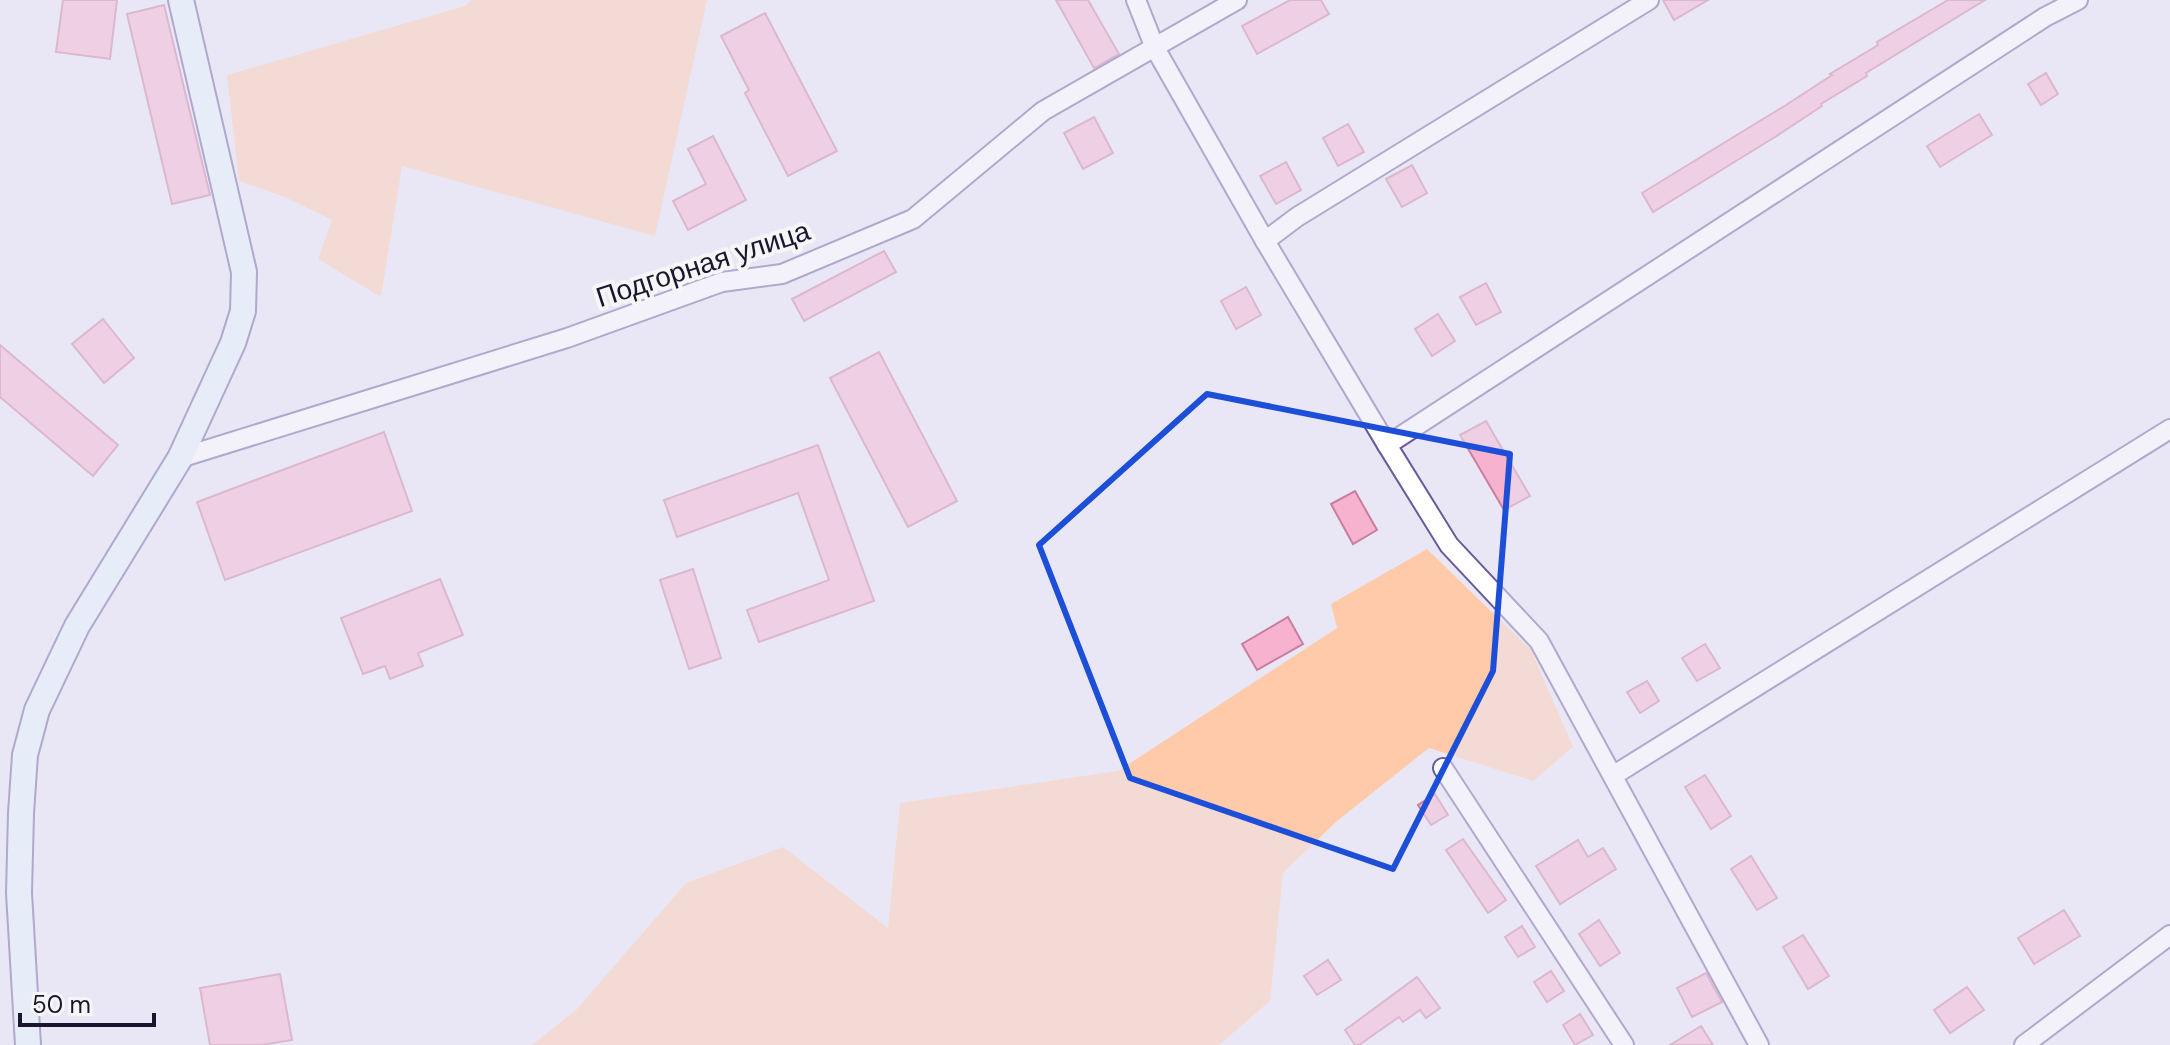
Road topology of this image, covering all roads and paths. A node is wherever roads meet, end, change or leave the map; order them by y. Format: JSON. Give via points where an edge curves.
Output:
{"nodes":[{"id":1,"x":181,"y":0,"type":"edge"},
{"id":2,"x":1136,"y":0,"type":"edge"},
{"id":3,"x":1237,"y":0,"type":"edge"},
{"id":4,"x":1649,"y":0,"type":"edge"},
{"id":5,"x":2078,"y":0,"type":"edge"},
{"id":6,"x":1155,"y":48,"type":"junction"},
{"id":7,"x":1265,"y":241,"type":"junction"},
{"id":8,"x":2170,"y":429,"type":"edge"},
{"id":9,"x":1387,"y":445,"type":"junction"},
{"id":10,"x":180,"y":458,"type":"junction"},
{"id":11,"x":1443,"y":768,"type":"dead end"},
{"id":12,"x":1614,"y":775,"type":"junction"},
{"id":13,"x":2170,"y":935,"type":"edge"},
{"id":14,"x":28,"y":1045,"type":"edge"},
{"id":15,"x":1624,"y":1045,"type":"edge"},
{"id":16,"x":1759,"y":1045,"type":"edge"},
{"id":17,"x":2024,"y":1045,"type":"edge"}],
"edges":[{"from":1,"to":10,"type":"main road","via":[[244,272],[243,311],[233,343]]},
{"from":2,"to":6,"type":"street"},
{"from":3,"to":6,"type":"street","name":"Подгорная улица"},
{"from":4,"to":7,"type":"street"},
{"from":5,"to":9,"type":"street"},
{"from":6,"to":7,"type":"street"},
{"from":6,"to":10,"type":"street","name":"Подгорная улица","via":[[1043,111],[913,219],[782,274],[722,282],[567,338]]},
{"from":7,"to":9,"type":"street"},
{"from":8,"to":12,"type":"street"},
{"from":9,"to":12,"type":"street","via":[[1449,545],[1539,641]]},
{"from":10,"to":14,"type":"main road","via":[[77,626],[37,710],[25,755],[19,893]]},
{"from":11,"to":15,"type":"street"},
{"from":12,"to":16,"type":"street"},
{"from":13,"to":17,"type":"street"}]}
